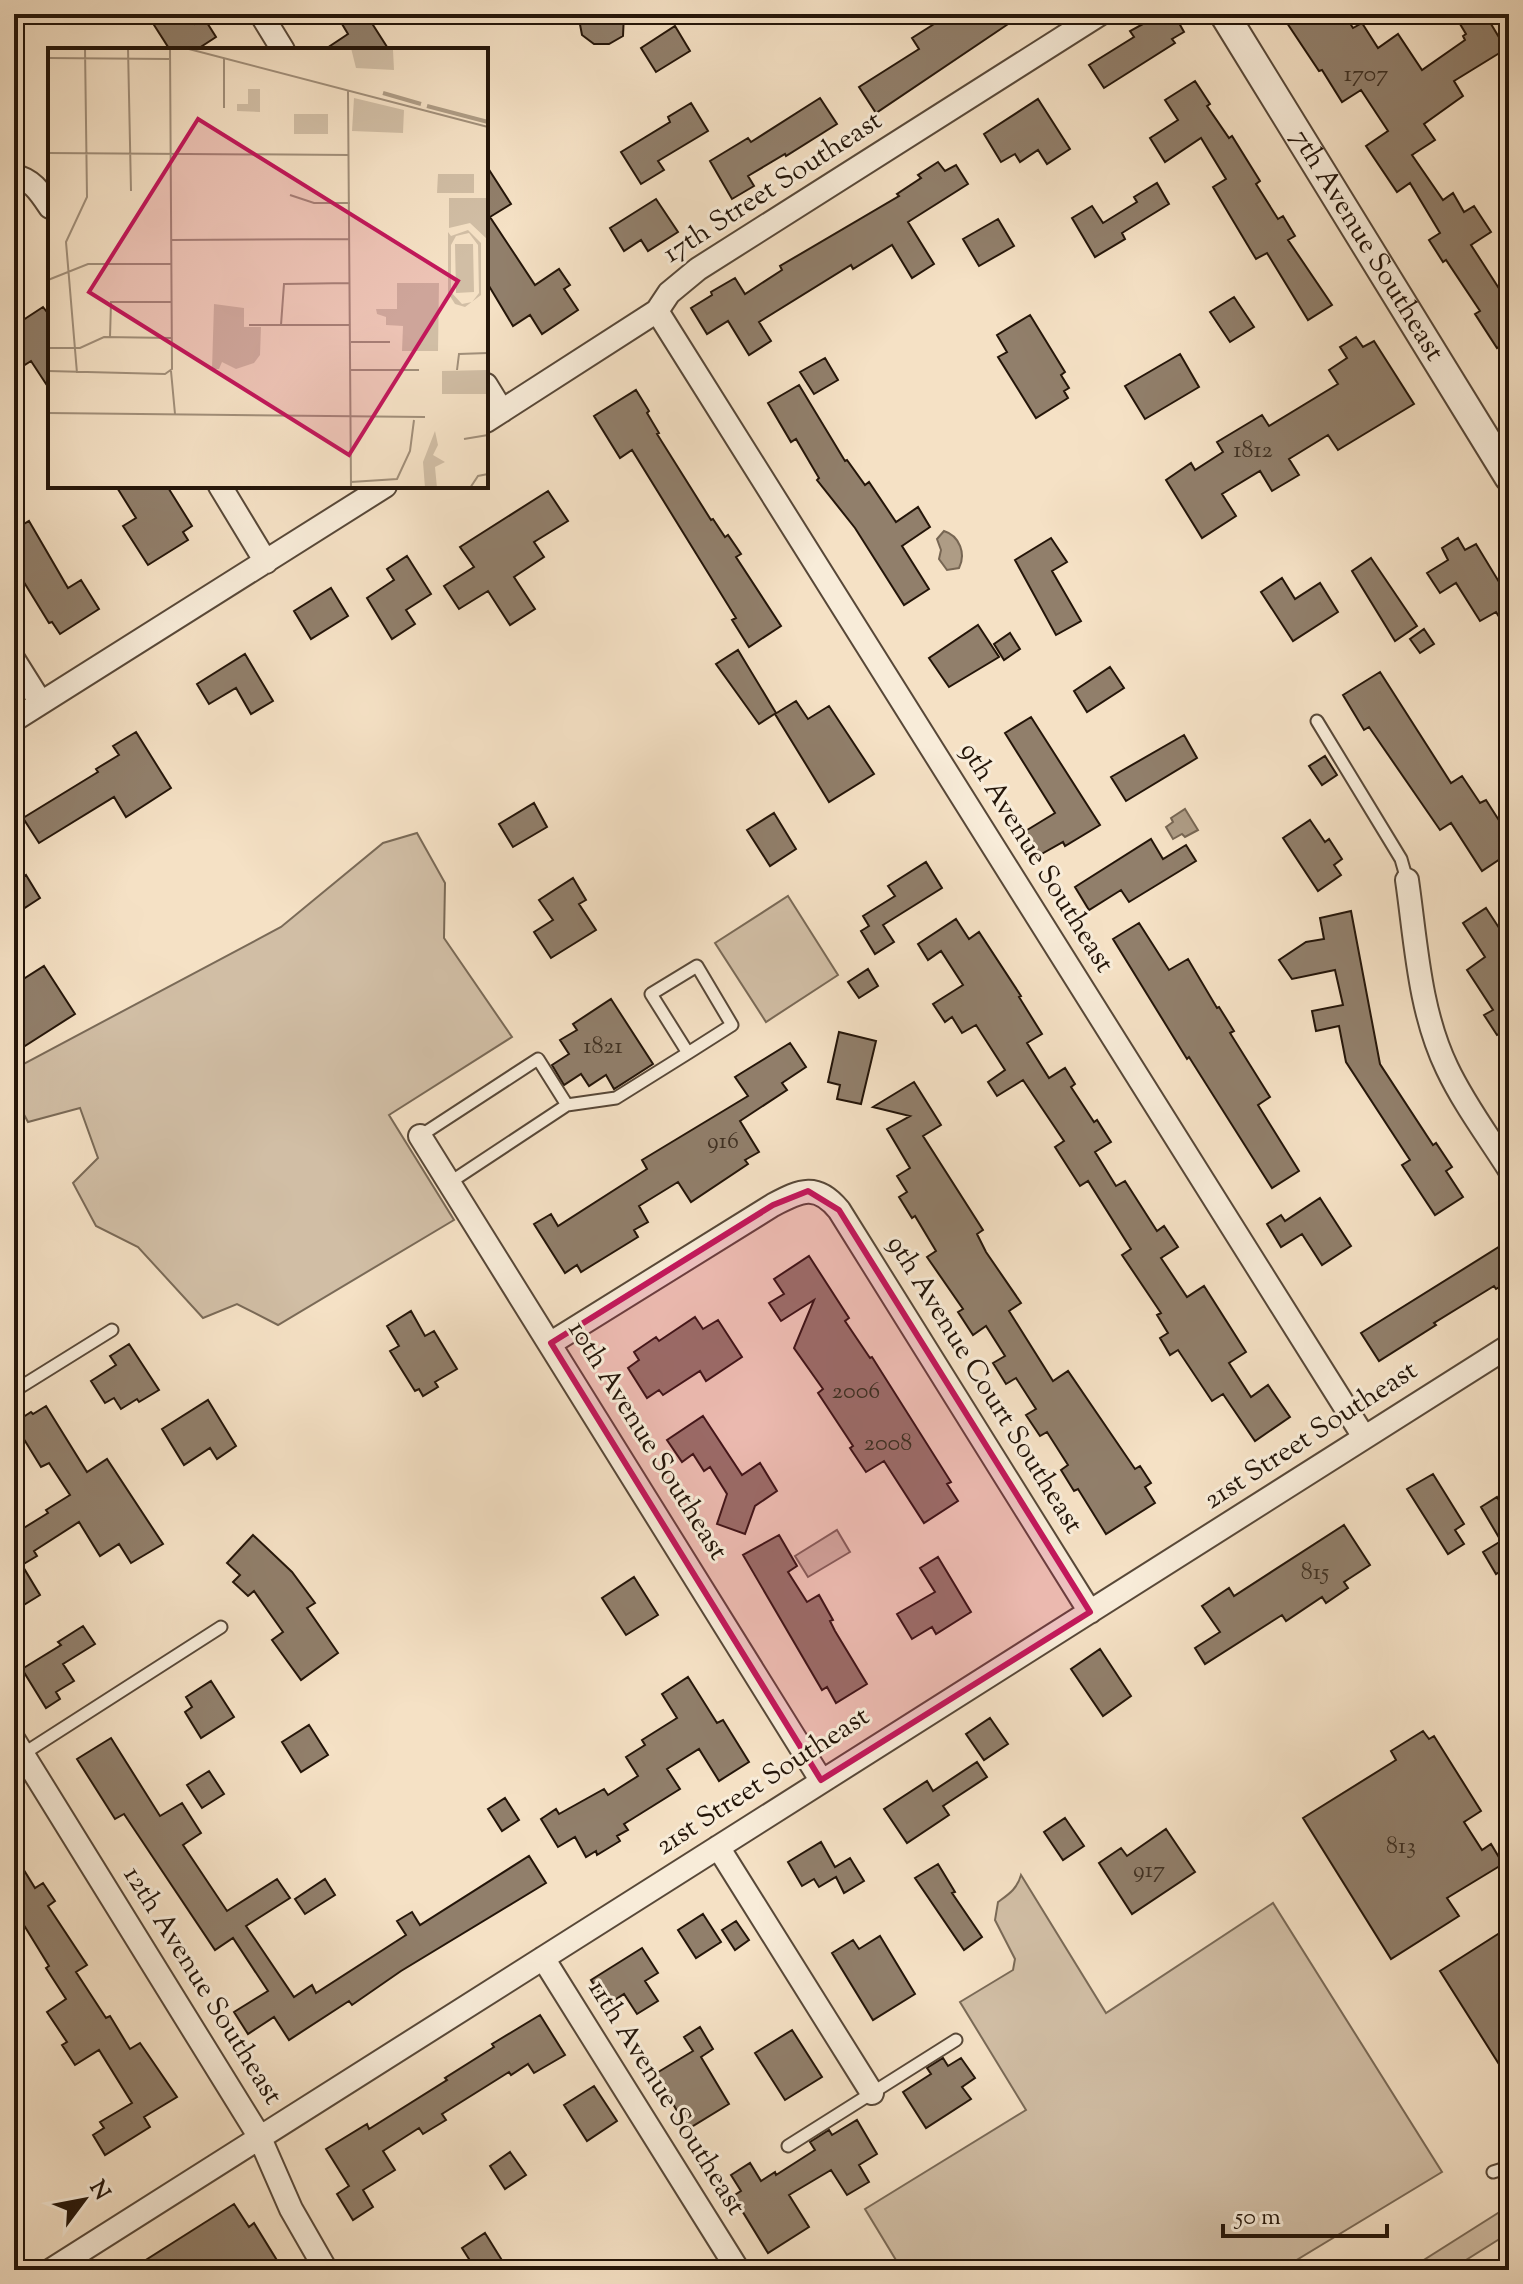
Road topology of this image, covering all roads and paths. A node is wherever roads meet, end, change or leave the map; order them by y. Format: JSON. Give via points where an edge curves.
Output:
{"nodes":[{"id":1,"x":261,"y":14,"type":"edge"},
{"id":2,"x":1100,"y":14,"type":"edge"},
{"id":3,"x":1224,"y":14,"type":"edge"},
{"id":4,"x":282,"y":48,"type":"edge"},
{"id":5,"x":15,"y":176,"type":"edge"},
{"id":6,"x":48,"y":204,"type":"edge"},
{"id":7,"x":657,"y":311,"type":"junction"},
{"id":8,"x":488,"y":393,"type":"edge"},
{"id":9,"x":494,"y":416,"type":"edge"},
{"id":10,"x":1509,"y":477,"type":"edge"},
{"id":11,"x":221,"y":488,"type":"edge"},
{"id":12,"x":382,"y":488,"type":"edge"},
{"id":13,"x":266,"y":562,"type":"junction"},
{"id":14,"x":14,"y":660,"type":"edge"},
{"id":15,"x":41,"y":703,"type":"junction"},
{"id":16,"x":14,"y":720,"type":"edge"},
{"id":17,"x":1317,"y":721,"type":"dead end"},
{"id":18,"x":1407,"y":880,"type":"joint"},
{"id":19,"x":688,"y":1053,"type":"junction"},
{"id":20,"x":567,"y":1105,"type":"junction"},
{"id":21,"x":420,"y":1136,"type":"joint"},
{"id":22,"x":1509,"y":1169,"type":"edge"},
{"id":23,"x":449,"y":1183,"type":"junction"},
{"id":24,"x":112,"y":1330,"type":"dead end"},
{"id":25,"x":551,"y":1343,"type":"junction"},
{"id":26,"x":1509,"y":1346,"type":"edge"},
{"id":27,"x":14,"y":1391,"type":"edge"},
{"id":28,"x":1364,"y":1437,"type":"junction"},
{"id":29,"x":1090,"y":1612,"type":"junction"},
{"id":30,"x":221,"y":1627,"type":"dead end"},
{"id":31,"x":18,"y":1747,"type":"edge"},
{"id":32,"x":821,"y":1780,"type":"junction"},
{"id":33,"x":718,"y":1847,"type":"junction"},
{"id":34,"x":543,"y":1958,"type":"junction"},
{"id":35,"x":956,"y":2040,"type":"dead end"},
{"id":36,"x":872,"y":2093,"type":"junction"},
{"id":37,"x":259,"y":2136,"type":"junction"},
{"id":38,"x":788,"y":2146,"type":"dead end"},
{"id":39,"x":1509,"y":2167,"type":"edge"},
{"id":40,"x":1493,"y":2172,"type":"dead end"},
{"id":41,"x":51,"y":2270,"type":"edge"},
{"id":42,"x":326,"y":2270,"type":"edge"},
{"id":43,"x":738,"y":2270,"type":"edge"}],
"edges":[{"from":1,"to":4,"type":"street"},
{"from":2,"to":7,"type":"street","name":"17th Street Southeast","via":[[698,269]]},
{"from":3,"to":10,"type":"street","name":"7th Avenue Southeast"},
{"from":5,"to":6,"type":"street","via":[[25,178]]},
{"from":7,"to":9,"type":"street","name":"17th Street Southeast"},
{"from":7,"to":28,"type":"street","name":"9th Avenue Southeast"},
{"from":8,"to":9,"type":"street"},
{"from":11,"to":13,"type":"street"},
{"from":12,"to":13,"type":"street"},
{"from":13,"to":15,"type":"street"},
{"from":14,"to":15,"type":"street"},
{"from":15,"to":16,"type":"street"},
{"from":17,"to":18,"type":"lane","via":[[1401,859]]},
{"from":18,"to":22,"type":"street","via":[[1437,1044],[1460,1092]]},
{"from":19,"to":19,"type":"lane","via":[[732,1025],[697,966],[651,994]]},
{"from":19,"to":20,"type":"lane","via":[[616,1098]]},
{"from":20,"to":21,"type":"lane","via":[[538,1059]]},
{"from":20,"to":23,"type":"lane"},
{"from":21,"to":23,"type":"street","name":"10th Avenue Southeast"},
{"from":23,"to":25,"type":"street","name":"10th Avenue Southeast"},
{"from":24,"to":27,"type":"lane"},
{"from":25,"to":29,"type":"street","name":"9th Avenue Court Southeast","via":[[773,1205],[808,1191],[821,1193],[839,1210]]},
{"from":25,"to":32,"type":"street","name":"10th Avenue Southeast"},
{"from":26,"to":28,"type":"street","name":"21st Street Southeast"},
{"from":28,"to":29,"type":"street","name":"21st Street Southeast"},
{"from":29,"to":32,"type":"street","name":"21st Street Southeast"},
{"from":30,"to":31,"type":"lane"},
{"from":31,"to":37,"type":"street","name":"12th Avenue Southeast"},
{"from":32,"to":33,"type":"street","name":"21st Street Southeast"},
{"from":33,"to":34,"type":"street","name":"21st Street Southeast"},
{"from":33,"to":36,"type":"street"},
{"from":34,"to":37,"type":"street","name":"21st Street Southeast"},
{"from":34,"to":43,"type":"street","name":"11th Avenue Southeast"},
{"from":35,"to":36,"type":"lane"},
{"from":36,"to":38,"type":"lane"},
{"from":37,"to":41,"type":"street","name":"21st Street Southeast"},
{"from":37,"to":42,"type":"street","name":"12th Avenue Southeast","via":[[291,2209]]},
{"from":39,"to":40,"type":"lane"}]}
